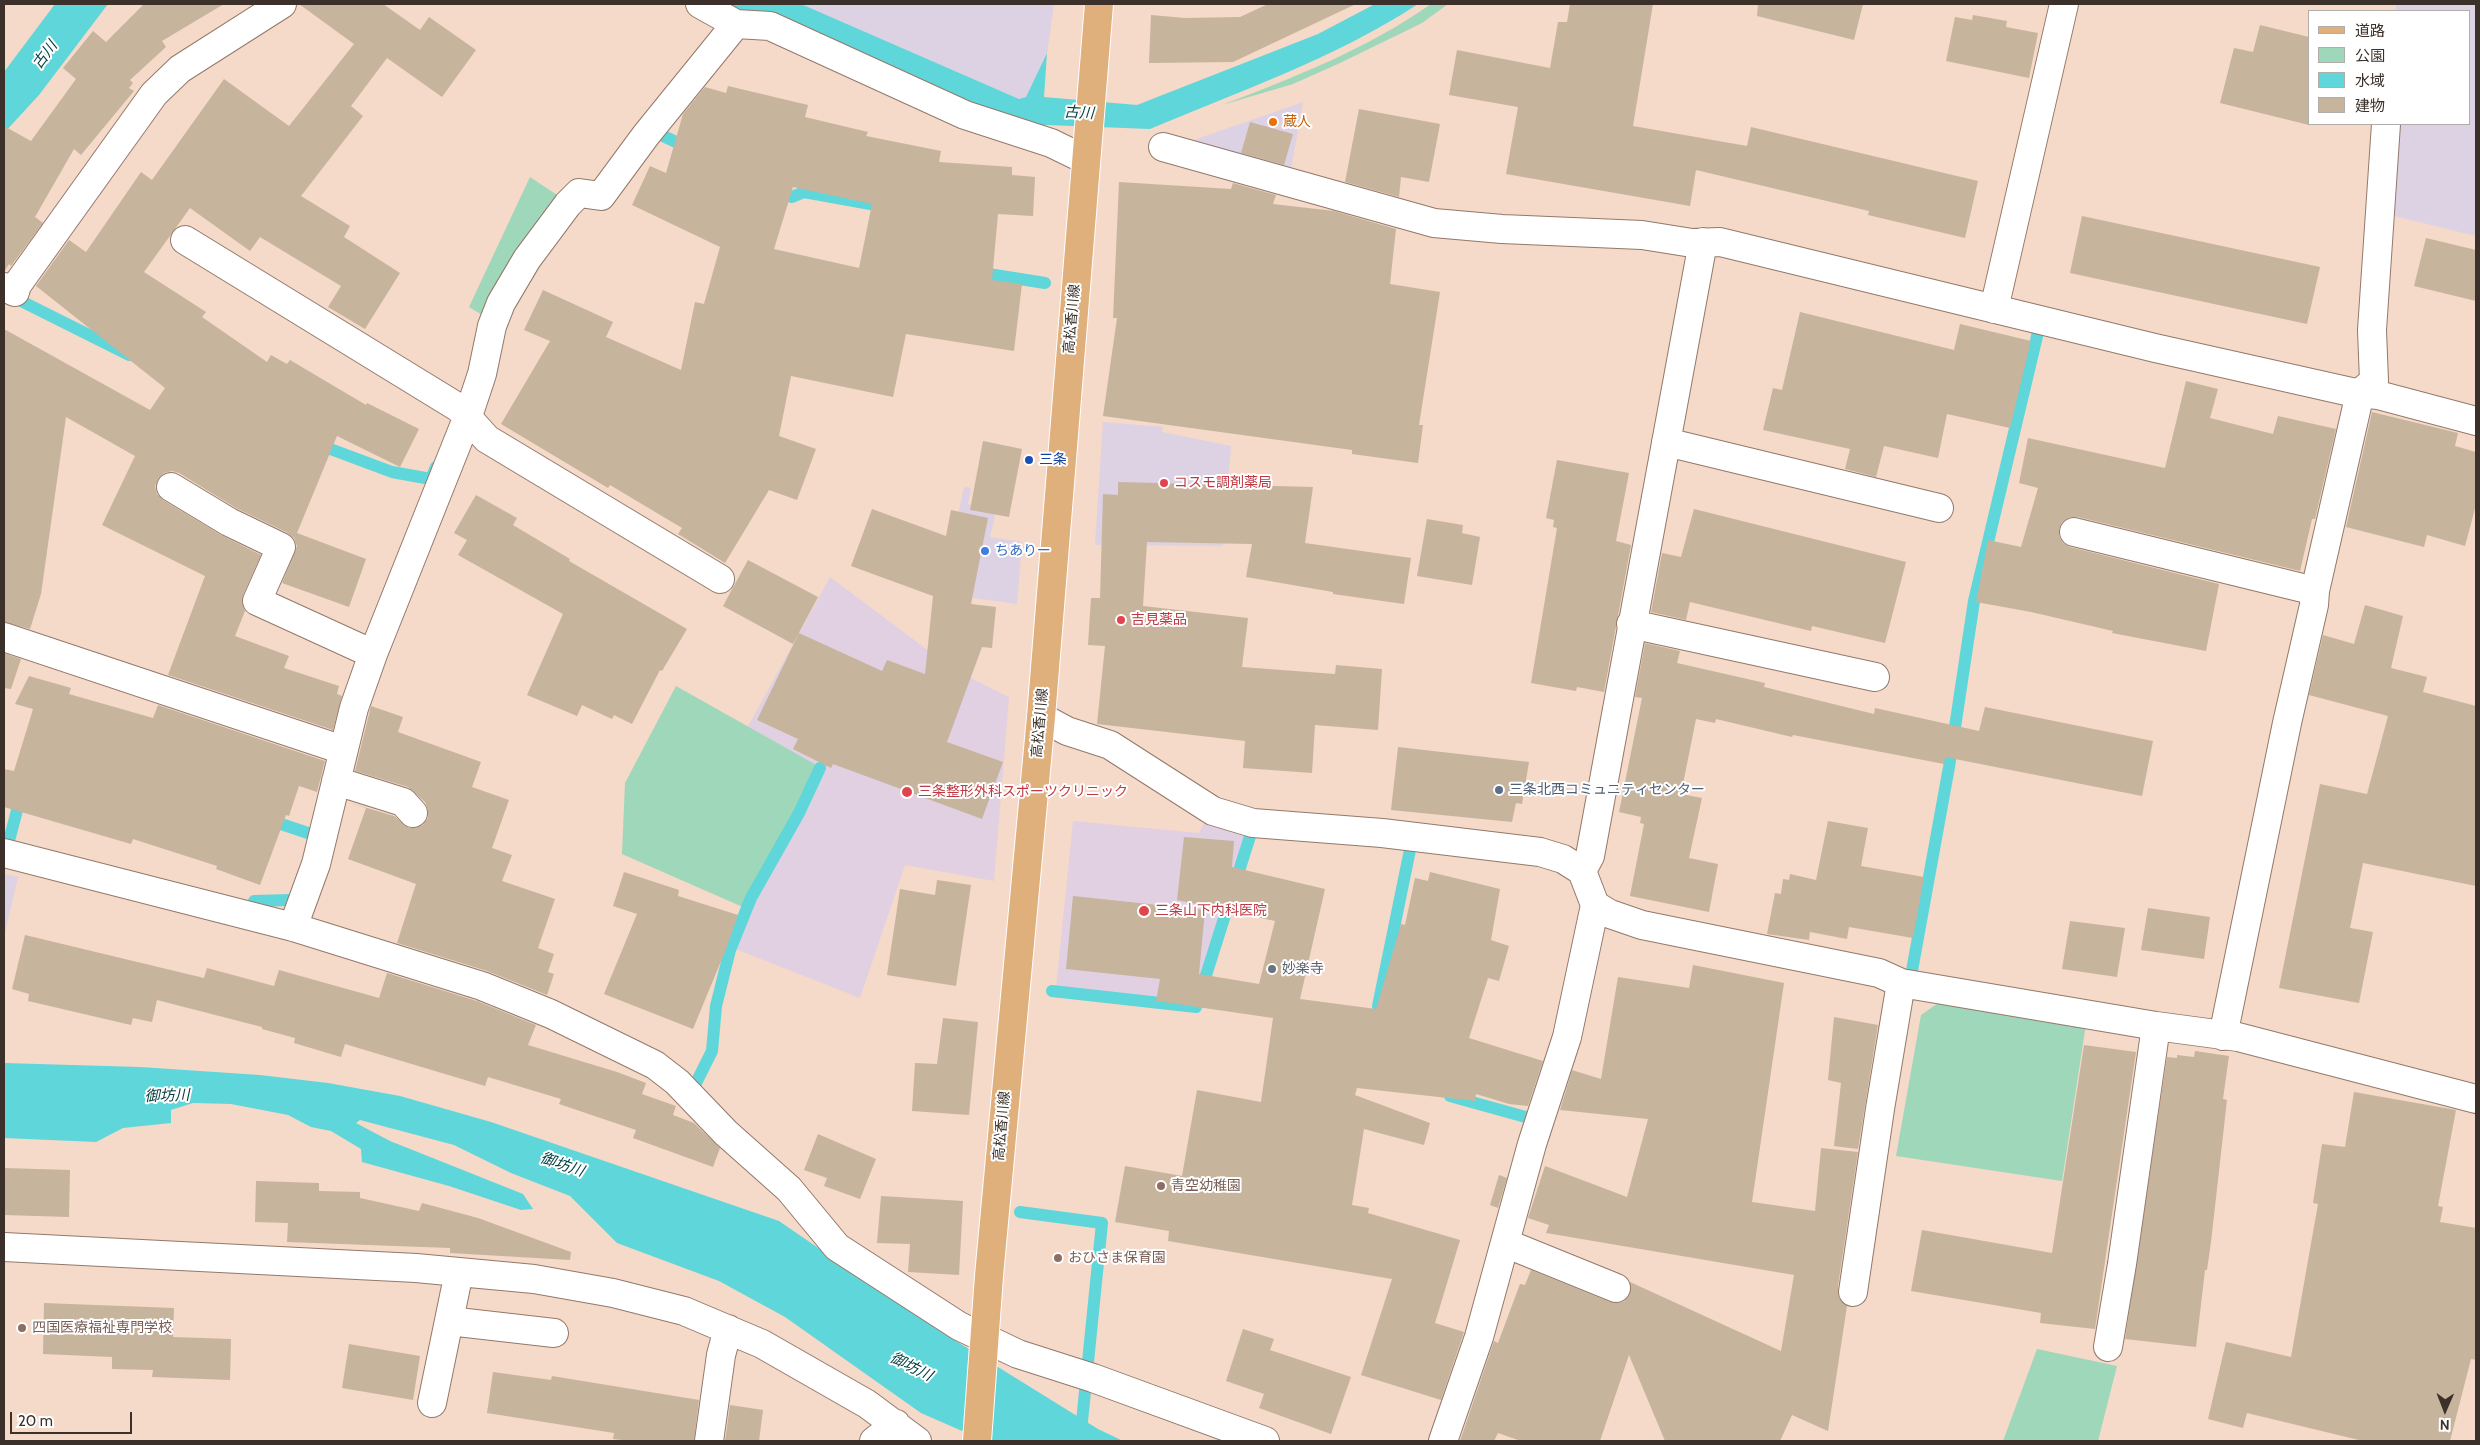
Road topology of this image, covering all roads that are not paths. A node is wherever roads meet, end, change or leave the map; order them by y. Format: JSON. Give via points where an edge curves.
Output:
{"nodes":[{"id":1,"x":282,"y":4,"type":"edge"},
{"id":2,"x":700,"y":4,"type":"edge"},
{"id":3,"x":1098,"y":4,"type":"edge"},
{"id":4,"x":2064,"y":4,"type":"edge"},
{"id":5,"x":736,"y":24,"type":"junction"},
{"id":6,"x":2386,"y":125,"type":"edge"},
{"id":7,"x":1163,"y":147,"type":"dead end"},
{"id":8,"x":1086,"y":160,"type":"junction"},
{"id":9,"x":185,"y":240,"type":"dead end"},
{"id":10,"x":1703,"y":242,"type":"junction"},
{"id":11,"x":4,"y":287,"type":"edge"},
{"id":12,"x":1994,"y":309,"type":"junction"},
{"id":13,"x":2360,"y":393,"type":"junction"},
{"id":14,"x":468,"y":416,"type":"junction"},
{"id":15,"x":2476,"y":421,"type":"edge"},
{"id":16,"x":1666,"y":442,"type":"junction"},
{"id":17,"x":171,"y":487,"type":"dead end"},
{"id":18,"x":1939,"y":508,"type":"dead end"},
{"id":19,"x":2074,"y":532,"type":"dead end"},
{"id":20,"x":720,"y":579,"type":"dead end"},
{"id":21,"x":2314,"y":591,"type":"junction"},
{"id":22,"x":1631,"y":624,"type":"junction"},
{"id":23,"x":4,"y":637,"type":"edge"},
{"id":24,"x":373,"y":654,"type":"junction"},
{"id":25,"x":1875,"y":677,"type":"dead end"},
{"id":26,"x":1041,"y":717,"type":"junction"},
{"id":27,"x":343,"y":750,"type":"junction"},
{"id":28,"x":336,"y":781,"type":"junction"},
{"id":29,"x":413,"y":813,"type":"dead end"},
{"id":30,"x":4,"y":853,"type":"edge"},
{"id":31,"x":1582,"y":871,"type":"junction"},
{"id":32,"x":1595,"y":905,"type":"junction"},
{"id":33,"x":293,"y":927,"type":"junction"},
{"id":34,"x":1902,"y":983,"type":"junction"},
{"id":35,"x":2156,"y":1026,"type":"junction"},
{"id":36,"x":2223,"y":1036,"type":"junction"},
{"id":37,"x":2476,"y":1098,"type":"edge"},
{"id":38,"x":1505,"y":1243,"type":"junction"},
{"id":39,"x":4,"y":1247,"type":"edge"},
{"id":40,"x":459,"y":1272,"type":"junction"},
{"id":41,"x":1616,"y":1288,"type":"dead end"},
{"id":42,"x":1853,"y":1292,"type":"dead end"},
{"id":43,"x":449,"y":1322,"type":"junction"},
{"id":44,"x":728,"y":1329,"type":"junction"},
{"id":45,"x":554,"y":1334,"type":"dead end"},
{"id":46,"x":984,"y":1344,"type":"junction"},
{"id":47,"x":2108,"y":1347,"type":"dead end"},
{"id":48,"x":432,"y":1403,"type":"dead end"},
{"id":49,"x":887,"y":1435,"type":"edge"},
{"id":50,"x":709,"y":1441,"type":"edge"},
{"id":51,"x":917,"y":1441,"type":"edge"},
{"id":52,"x":977,"y":1441,"type":"edge"},
{"id":53,"x":1264,"y":1441,"type":"edge"},
{"id":54,"x":1443,"y":1441,"type":"edge"}],
"edges":[{"from":1,"to":11,"type":"street","via":[[167,80],[15,292]]},
{"from":2,"to":5,"type":"street"},
{"from":3,"to":8,"type":"main road","name":"高松香川線"},
{"from":4,"to":12,"type":"street"},
{"from":5,"to":8,"type":"street","via":[[770,26],[965,115],[1051,143]]},
{"from":5,"to":14,"type":"street","via":[[601,196],[579,193],[527,259],[501,303],[492,326],[482,374]]},
{"from":6,"to":13,"type":"street","via":[[2372,330],[2374,381]]},
{"from":7,"to":10,"type":"street","via":[[1434,223],[1642,235]]},
{"from":8,"to":26,"type":"main road","name":"高松香川線"},
{"from":9,"to":14,"type":"street"},
{"from":10,"to":12,"type":"street","via":[[1720,242]]},
{"from":10,"to":16,"type":"street"},
{"from":12,"to":13,"type":"street"},
{"from":13,"to":15,"type":"street"},
{"from":13,"to":21,"type":"street"},
{"from":14,"to":20,"type":"street","via":[[487,439]]},
{"from":14,"to":24,"type":"street"},
{"from":16,"to":18,"type":"street"},
{"from":16,"to":22,"type":"street"},
{"from":17,"to":24,"type":"street","via":[[229,522],[281,547],[257,601]]},
{"from":19,"to":21,"type":"street"},
{"from":21,"to":36,"type":"street","via":[[2314,605]]},
{"from":22,"to":25,"type":"street"},
{"from":22,"to":31,"type":"street","via":[[1590,856]]},
{"from":23,"to":27,"type":"street"},
{"from":24,"to":27,"type":"street"},
{"from":26,"to":31,"type":"street","via":[[1067,731],[1110,746],[1213,811],[1245,820],[1540,852],[1564,859]]},
{"from":26,"to":46,"type":"main road","name":"高松香川線"},
{"from":27,"to":28,"type":"street"},
{"from":28,"to":29,"type":"street","via":[[403,802]]},
{"from":28,"to":33,"type":"street","via":[[316,864]]},
{"from":30,"to":33,"type":"street"},
{"from":31,"to":32,"type":"street"},
{"from":32,"to":34,"type":"street","via":[[1642,925],[1879,973]]},
{"from":32,"to":38,"type":"street","via":[[1567,1037],[1532,1144]]},
{"from":33,"to":46,"type":"street","via":[[482,986],[551,1014],[646,1060],[677,1082],[726,1133],[789,1189],[837,1247]]},
{"from":34,"to":35,"type":"street"},
{"from":34,"to":42,"type":"street"},
{"from":35,"to":36,"type":"street"},
{"from":35,"to":47,"type":"street"},
{"from":36,"to":37,"type":"street","via":[[2238,1037]]},
{"from":38,"to":41,"type":"street"},
{"from":38,"to":54,"type":"street","via":[[1479,1337]]},
{"from":39,"to":40,"type":"street"},
{"from":40,"to":43,"type":"street"},
{"from":40,"to":44,"type":"street","via":[[534,1279],[613,1293],[684,1311]]},
{"from":43,"to":45,"type":"street"},
{"from":43,"to":48,"type":"street"},
{"from":44,"to":49,"type":"street","via":[[762,1344],[867,1404]]},
{"from":44,"to":50,"type":"street"},
{"from":46,"to":52,"type":"main road","name":"高松香川線"},
{"from":46,"to":53,"type":"street","via":[[1094,1378]]},
{"from":49,"to":51,"type":"street"}]}
